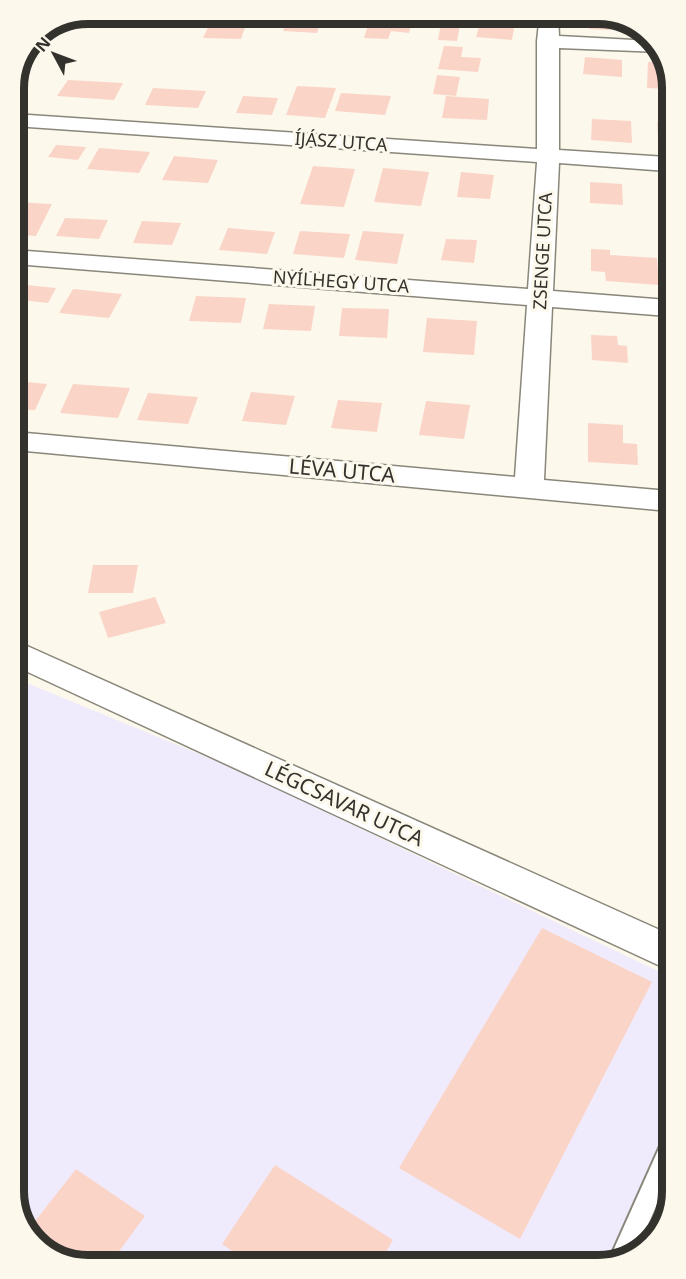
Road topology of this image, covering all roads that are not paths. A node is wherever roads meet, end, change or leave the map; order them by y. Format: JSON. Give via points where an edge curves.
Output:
{"nodes":[{"id":1,"x":548,"y":24,"type":"edge"},
{"id":2,"x":547,"y":41,"type":"junction"},
{"id":3,"x":646,"y":46,"type":"edge"},
{"id":4,"x":24,"y":121,"type":"edge"},
{"id":5,"x":548,"y":156,"type":"junction"},
{"id":6,"x":662,"y":164,"type":"edge"},
{"id":7,"x":24,"y":257,"type":"edge"},
{"id":8,"x":542,"y":298,"type":"junction"},
{"id":9,"x":662,"y":308,"type":"edge"},
{"id":10,"x":24,"y":442,"type":"edge"},
{"id":11,"x":530,"y":488,"type":"junction"},
{"id":12,"x":662,"y":500,"type":"edge"},
{"id":13,"x":24,"y":660,"type":"edge"},
{"id":14,"x":662,"y":950,"type":"edge"},
{"id":15,"x":662,"y":1167,"type":"edge"},
{"id":16,"x":626,"y":1248,"type":"edge"}],
"edges":[{"from":1,"to":2,"type":"street","name":"ZSENGE UTCA"},
{"from":2,"to":3,"type":"street"},
{"from":2,"to":5,"type":"street","name":"ZSENGE UTCA"},
{"from":4,"to":5,"type":"street","name":"ÍJÁSZ UTCA"},
{"from":5,"to":6,"type":"street","name":"ÍJÁSZ UTCA"},
{"from":5,"to":8,"type":"street","name":"ZSENGE UTCA"},
{"from":7,"to":8,"type":"street","name":"NYÍLHEGY UTCA"},
{"from":8,"to":9,"type":"street","name":"NYÍLHEGY UTCA"},
{"from":8,"to":11,"type":"street","name":"ZSENGE UTCA"},
{"from":10,"to":11,"type":"street","name":"LÉVA UTCA"},
{"from":11,"to":12,"type":"street","name":"LÉVA UTCA"},
{"from":13,"to":14,"type":"street","name":"LÉGCSAVAR UTCA"},
{"from":15,"to":16,"type":"lane"}]}
